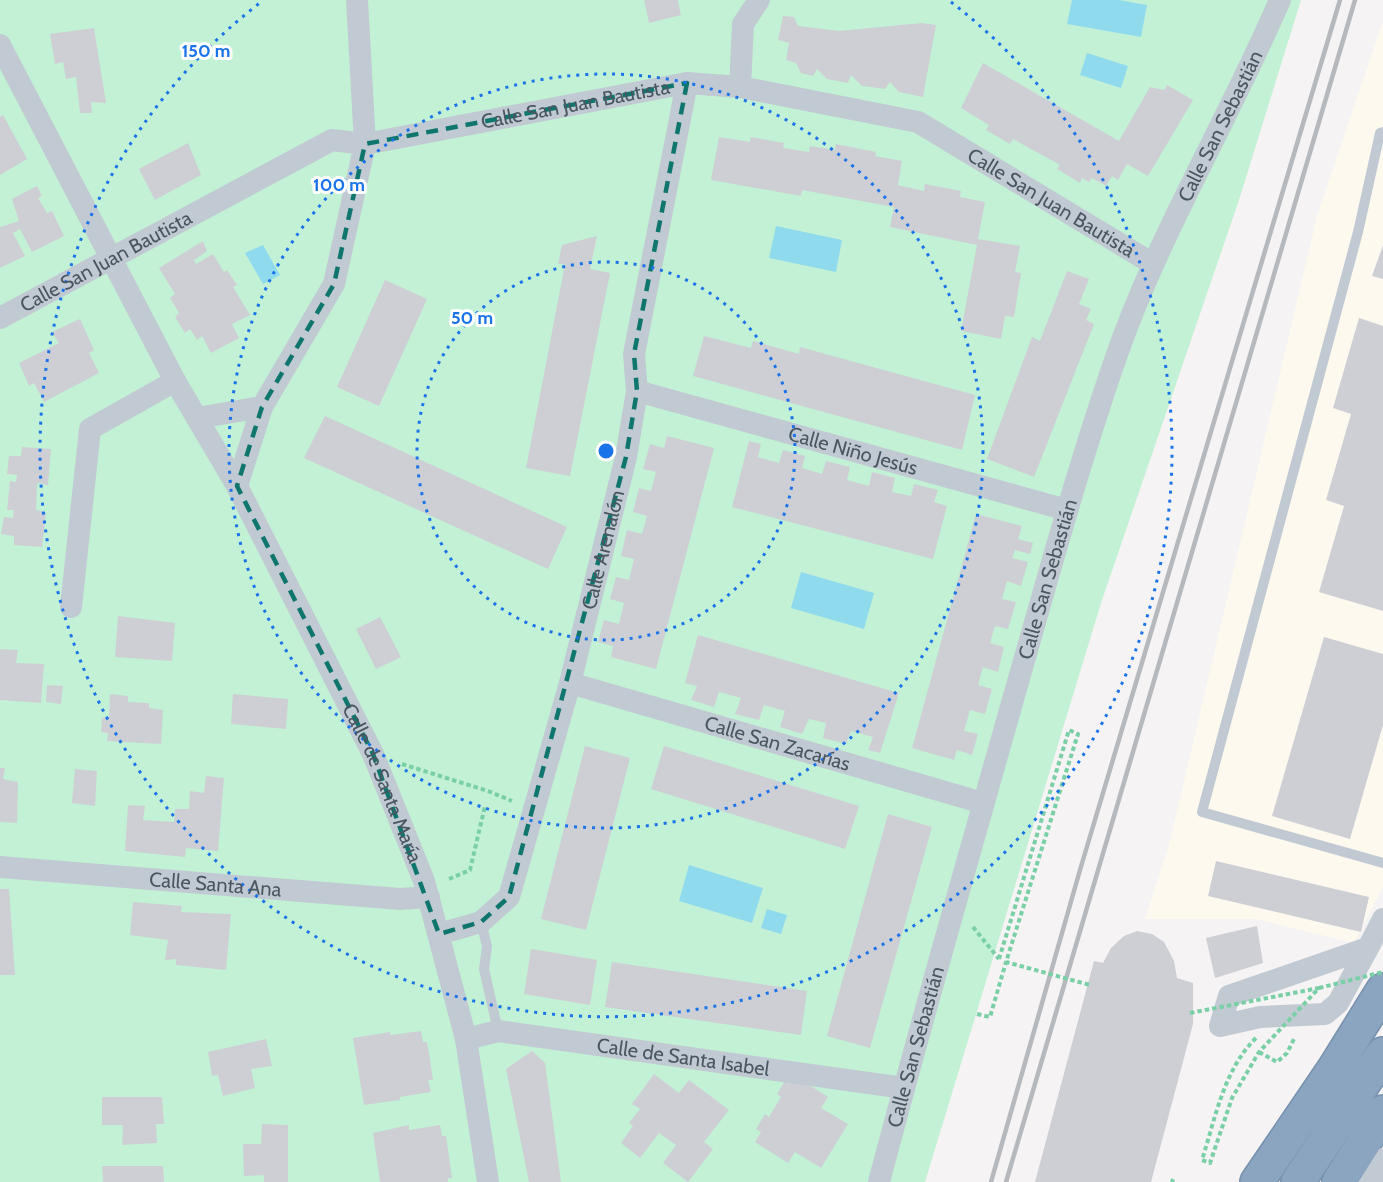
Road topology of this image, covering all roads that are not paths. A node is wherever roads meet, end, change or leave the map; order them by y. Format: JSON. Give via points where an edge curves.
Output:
{"nodes":[{"id":1,"x":357,"y":0,"type":"edge"},
{"id":2,"x":759,"y":0,"type":"edge"},
{"id":3,"x":1280,"y":0,"type":"edge"},
{"id":4,"x":2,"y":54,"type":"edge"},
{"id":5,"x":687,"y":83,"type":"junction"},
{"id":6,"x":740,"y":87,"type":"junction"},
{"id":7,"x":1383,"y":132,"type":"edge"},
{"id":8,"x":365,"y":144,"type":"junction"},
{"id":9,"x":114,"y":259,"type":"junction"},
{"id":10,"x":1154,"y":264,"type":"junction"},
{"id":11,"x":0,"y":318,"type":"edge"},
{"id":12,"x":175,"y":381,"type":"junction"},
{"id":13,"x":637,"y":391,"type":"junction"},
{"id":14,"x":262,"y":407,"type":"junction"},
{"id":15,"x":197,"y":418,"type":"junction"},
{"id":16,"x":237,"y":486,"type":"junction"},
{"id":17,"x":1067,"y":510,"type":"junction"},
{"id":18,"x":71,"y":607,"type":"dead end"},
{"id":19,"x":570,"y":683,"type":"junction"},
{"id":20,"x":983,"y":803,"type":"junction"},
{"id":21,"x":1383,"y":863,"type":"edge"},
{"id":22,"x":0,"y":867,"type":"edge"},
{"id":23,"x":429,"y":897,"type":"junction"},
{"id":24,"x":1383,"y":919,"type":"edge"},
{"id":25,"x":481,"y":922,"type":"junction"},
{"id":26,"x":439,"y":934,"type":"junction"},
{"id":27,"x":1368,"y":948,"type":"junction"},
{"id":28,"x":1383,"y":990,"type":"edge"},
{"id":29,"x":498,"y":1031,"type":"junction"},
{"id":30,"x":466,"y":1040,"type":"junction"},
{"id":31,"x":1383,"y":1054,"type":"edge"},
{"id":32,"x":904,"y":1088,"type":"junction"},
{"id":33,"x":1383,"y":1112,"type":"edge"},
{"id":34,"x":1383,"y":1162,"type":"edge"},
{"id":35,"x":488,"y":1182,"type":"edge"},
{"id":36,"x":879,"y":1182,"type":"edge"},
{"id":37,"x":1257,"y":1182,"type":"edge"},
{"id":38,"x":1298,"y":1182,"type":"edge"},
{"id":39,"x":1339,"y":1182,"type":"edge"},
{"id":40,"x":1369,"y":1182,"type":"edge"}],
"edges":[{"from":1,"to":8,"type":"street"},
{"from":2,"to":6,"type":"street","via":[[743,24]]},
{"from":3,"to":10,"type":"street","name":"Calle San Sebastián","via":[[1250,70]]},
{"from":4,"to":9,"type":"street","name":"Calle de Santa María"},
{"from":5,"to":6,"type":"street","name":"Calle San Juan Bautista"},
{"from":5,"to":8,"type":"street","name":"Calle San Juan Bautista"},
{"from":5,"to":13,"type":"street","name":"Calle Arenalón","via":[[634,354]]},
{"from":6,"to":10,"type":"street","name":"Calle San Juan Bautista","via":[[918,122]]},
{"from":7,"to":21,"type":"lane","via":[[1202,812]]},
{"from":8,"to":9,"type":"street","name":"Calle San Juan Bautista","via":[[332,140]]},
{"from":8,"to":14,"type":"street","via":[[334,284]]},
{"from":9,"to":11,"type":"street","name":"Calle San Juan Bautista"},
{"from":9,"to":12,"type":"street","name":"Calle de Santa María"},
{"from":10,"to":17,"type":"street","name":"Calle San Sebastián","via":[[1116,358]]},
{"from":12,"to":15,"type":"street","name":"Calle de Santa María"},
{"from":12,"to":18,"type":"street","via":[[90,429]]},
{"from":13,"to":17,"type":"street","name":"Calle Niño Jesús"},
{"from":13,"to":19,"type":"street","name":"Calle Arenalón","via":[[626,457]]},
{"from":14,"to":15,"type":"street"},
{"from":14,"to":16,"type":"street"},
{"from":15,"to":16,"type":"street","name":"Calle de Santa María"},
{"from":16,"to":23,"type":"street","name":"Calle de Santa María","via":[[373,754]]},
{"from":17,"to":20,"type":"street","name":"Calle San Sebastián"},
{"from":19,"to":20,"type":"street","name":"Calle San Zacarías"},
{"from":19,"to":25,"type":"street","name":"Calle Arenalón","via":[[509,897]]},
{"from":20,"to":32,"type":"street","name":"Calle San Sebastián"},
{"from":22,"to":23,"type":"street","name":"Calle Santa Ana","via":[[400,899]]},
{"from":23,"to":26,"type":"street","name":"Calle de Santa María"},
{"from":24,"to":27,"type":"street"},
{"from":25,"to":26,"type":"street","name":"Calle Arenalón"},
{"from":25,"to":29,"type":"lane","via":[[487,946],[484,969]]},
{"from":26,"to":30,"type":"street","name":"Calle de Santa María"},
{"from":27,"to":27,"type":"street","via":[[1229,996],[1220,1026],[1260,1017],[1325,1014],[1338,1003]]},
{"from":28,"to":37,"type":"highway"},
{"from":29,"to":30,"type":"street","name":"Calle de Santa Isabel"},
{"from":29,"to":32,"type":"street","name":"Calle de Santa Isabel"},
{"from":30,"to":35,"type":"street","name":"Calle de Santa María"},
{"from":31,"to":38,"type":"highway"},
{"from":32,"to":36,"type":"street","name":"Calle San Sebastián"},
{"from":33,"to":39,"type":"highway"},
{"from":34,"to":40,"type":"street"}]}
